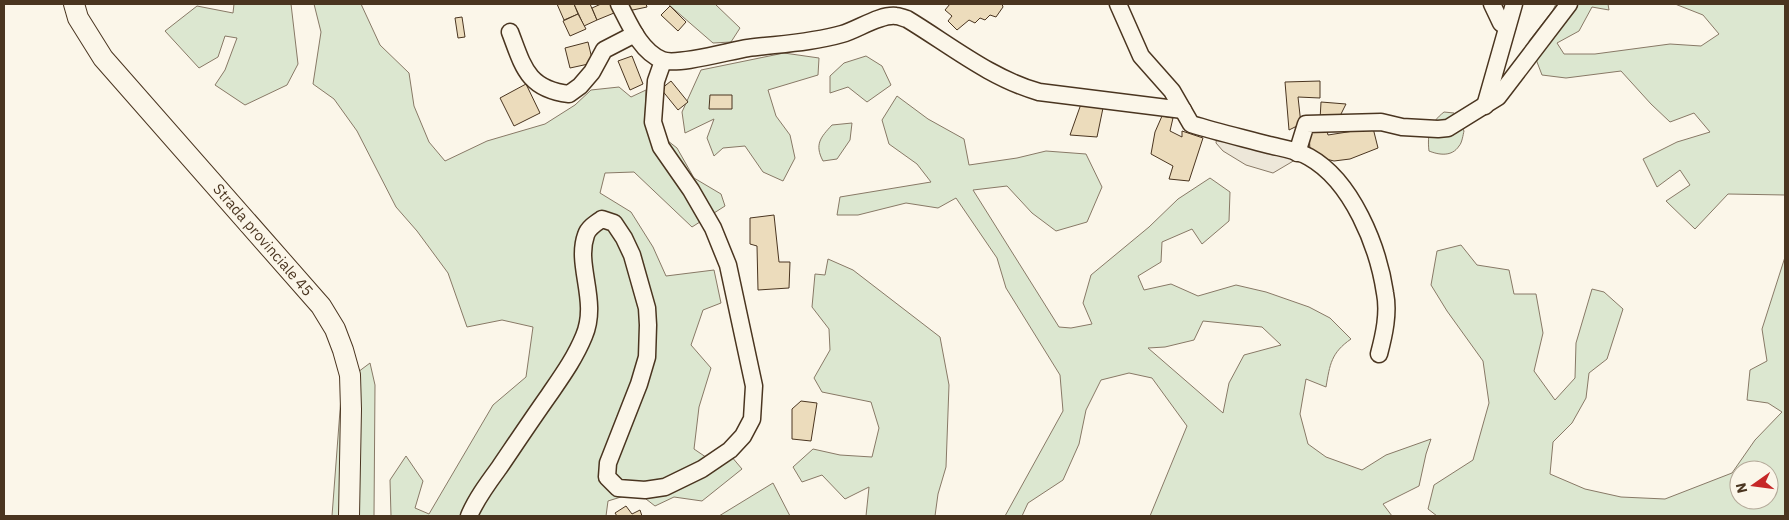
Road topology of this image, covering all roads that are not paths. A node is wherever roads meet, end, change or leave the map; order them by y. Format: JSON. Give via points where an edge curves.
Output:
{"nodes":[{"id":1,"x":74,"y":4,"type":"edge"},
{"id":2,"x":618,"y":4,"type":"edge"},
{"id":3,"x":877,"y":4,"type":"edge"},
{"id":4,"x":1118,"y":4,"type":"edge"},
{"id":5,"x":1492,"y":4,"type":"edge"},
{"id":6,"x":1514,"y":4,"type":"edge"},
{"id":7,"x":1569,"y":4,"type":"edge"},
{"id":8,"x":875,"y":21,"type":"junction"},
{"id":9,"x":1507,"y":27,"type":"junction"},
{"id":10,"x":510,"y":32,"type":"dead end"},
{"id":11,"x":635,"y":34,"type":"junction"},
{"id":12,"x":663,"y":61,"type":"junction"},
{"id":13,"x":1485,"y":106,"type":"junction"},
{"id":14,"x":1183,"y":110,"type":"junction"},
{"id":15,"x":1297,"y":153,"type":"junction"},
{"id":16,"x":1379,"y":354,"type":"dead end"},
{"id":17,"x":349,"y":516,"type":"edge"},
{"id":18,"x":469,"y":516,"type":"edge"}],
"edges":[{"from":1,"to":17,"type":"main road","name":"Strada provinciale 45","via":[[78,18],[103,58],[321,306],[335,329],[350,375]]},
{"from":2,"to":11,"type":"street"},
{"from":3,"to":8,"type":"street"},
{"from":4,"to":14,"type":"street","via":[[1141,56],[1172,91]]},
{"from":5,"to":9,"type":"street"},
{"from":6,"to":9,"type":"street"},
{"from":7,"to":13,"type":"street","via":[[1498,97]]},
{"from":8,"to":12,"type":"street","via":[[844,34],[818,40],[747,48],[682,61]]},
{"from":8,"to":14,"type":"street","via":[[895,15],[906,18],[999,77],[1039,92]]},
{"from":9,"to":13,"type":"street"},
{"from":10,"to":11,"type":"street","via":[[528,75],[541,86],[568,94],[592,72],[604,50]]},
{"from":11,"to":12,"type":"street","via":[[648,51]]},
{"from":12,"to":18,"type":"street","via":[[656,81],[653,122],[661,147],[714,228],[728,265],[754,386],[752,419],[730,450],[702,469],[665,486],[645,490],[618,488],[607,477],[608,463],[647,357],[648,325],[632,255],[614,222],[602,219],[586,234],[585,269],[590,297],[585,335],[573,359]]},
{"from":13,"to":15,"type":"street","via":[[1448,128],[1402,127],[1381,122],[1306,124]]},
{"from":14,"to":15,"type":"street","via":[[1191,124]]},
{"from":15,"to":16,"type":"street","via":[[1308,156],[1330,174],[1361,216],[1386,294],[1386,318]]}]}
